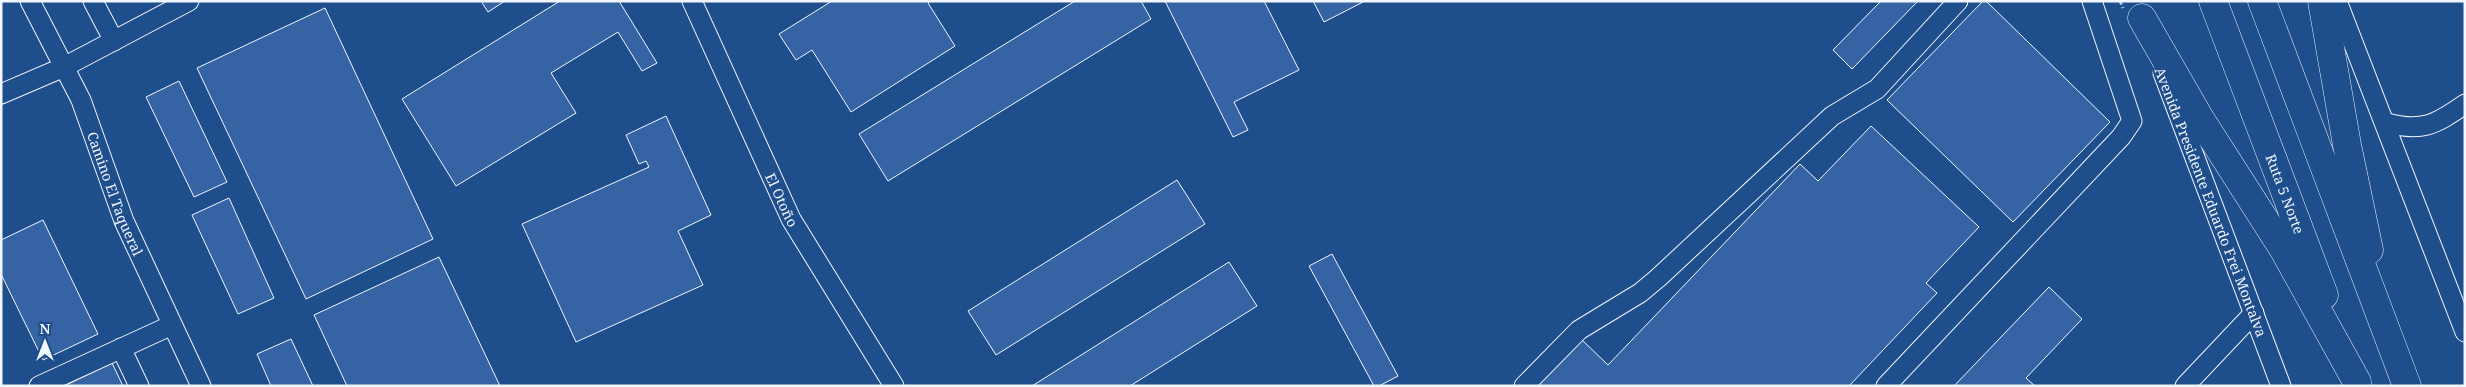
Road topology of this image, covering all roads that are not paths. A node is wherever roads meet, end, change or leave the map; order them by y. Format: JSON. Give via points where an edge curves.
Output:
{"nodes":[{"id":1,"x":30,"y":1,"type":"edge"},
{"id":2,"x":93,"y":1,"type":"edge"},
{"id":3,"x":189,"y":1,"type":"edge"},
{"id":4,"x":692,"y":1,"type":"edge"},
{"id":5,"x":1958,"y":1,"type":"edge"},
{"id":6,"x":2092,"y":1,"type":"edge"},
{"id":7,"x":2213,"y":1,"type":"edge"},
{"id":8,"x":2262,"y":1,"type":"edge"},
{"id":9,"x":2322,"y":1,"type":"edge"},
{"id":10,"x":2337,"y":1,"type":"edge"},
{"id":11,"x":2142,"y":18,"type":"joint"},
{"id":12,"x":114,"y":41,"type":"junction"},
{"id":13,"x":64,"y":66,"type":"junction"},
{"id":14,"x":1,"y":94,"type":"edge"},
{"id":15,"x":2465,"y":104,"type":"edge"},
{"id":16,"x":2384,"y":122,"type":"junction"},
{"id":17,"x":2254,"y":313,"type":"junction"},
{"id":18,"x":172,"y":325,"type":"junction"},
{"id":19,"x":2386,"y":332,"type":"junction"},
{"id":20,"x":2465,"y":332,"type":"edge"},
{"id":21,"x":121,"y":348,"type":"junction"},
{"id":22,"x":2358,"y":384,"type":"edge"},
{"id":23,"x":39,"y":386,"type":"edge"},
{"id":24,"x":139,"y":386,"type":"edge"},
{"id":25,"x":201,"y":386,"type":"edge"},
{"id":26,"x":894,"y":386,"type":"edge"},
{"id":27,"x":1524,"y":386,"type":"edge"},
{"id":28,"x":1886,"y":386,"type":"edge"},
{"id":29,"x":2185,"y":386,"type":"edge"},
{"id":30,"x":2281,"y":386,"type":"edge"},
{"id":31,"x":2406,"y":386,"type":"edge"}],
"edges":[{"from":1,"to":13,"type":"street","name":"Camino El Taqueral"},
{"from":2,"to":12,"type":"street"},
{"from":3,"to":12,"type":"street"},
{"from":4,"to":26,"type":"street","name":"El Otoño","via":[[791,219]]},
{"from":5,"to":27,"type":"street","via":[[1877,89],[1832,116],[1658,278],[1640,293],[1579,330]]},
{"from":6,"to":28,"type":"street","via":[[2132,121],[2121,137]]},
{"from":7,"to":22,"type":"highway","name":"Ruta 5 Norte"},
{"from":8,"to":19,"type":"highway"},
{"from":9,"to":19,"type":"highway","via":[[2347,145]]},
{"from":10,"to":16,"type":"street"},
{"from":11,"to":17,"type":"street","name":"Avenida Presidente Eduardo Frei Montalva"},
{"from":11,"to":22,"type":"highway","via":[[2199,116],[2284,250]]},
{"from":12,"to":13,"type":"street"},
{"from":13,"to":14,"type":"street"},
{"from":13,"to":18,"type":"street","name":"Camino El Taqueral","via":[[81,100],[124,221]]},
{"from":15,"to":16,"type":"street","via":[[2428,126],[2410,128]]},
{"from":16,"to":20,"type":"street"},
{"from":17,"to":29,"type":"street"},
{"from":17,"to":30,"type":"street","name":"Avenida Presidente Eduardo Frei Montalva"},
{"from":18,"to":21,"type":"street"},
{"from":18,"to":25,"type":"street","name":"Camino El Taqueral"},
{"from":19,"to":31,"type":"highway"},
{"from":21,"to":23,"type":"street"},
{"from":21,"to":24,"type":"street"}]}
